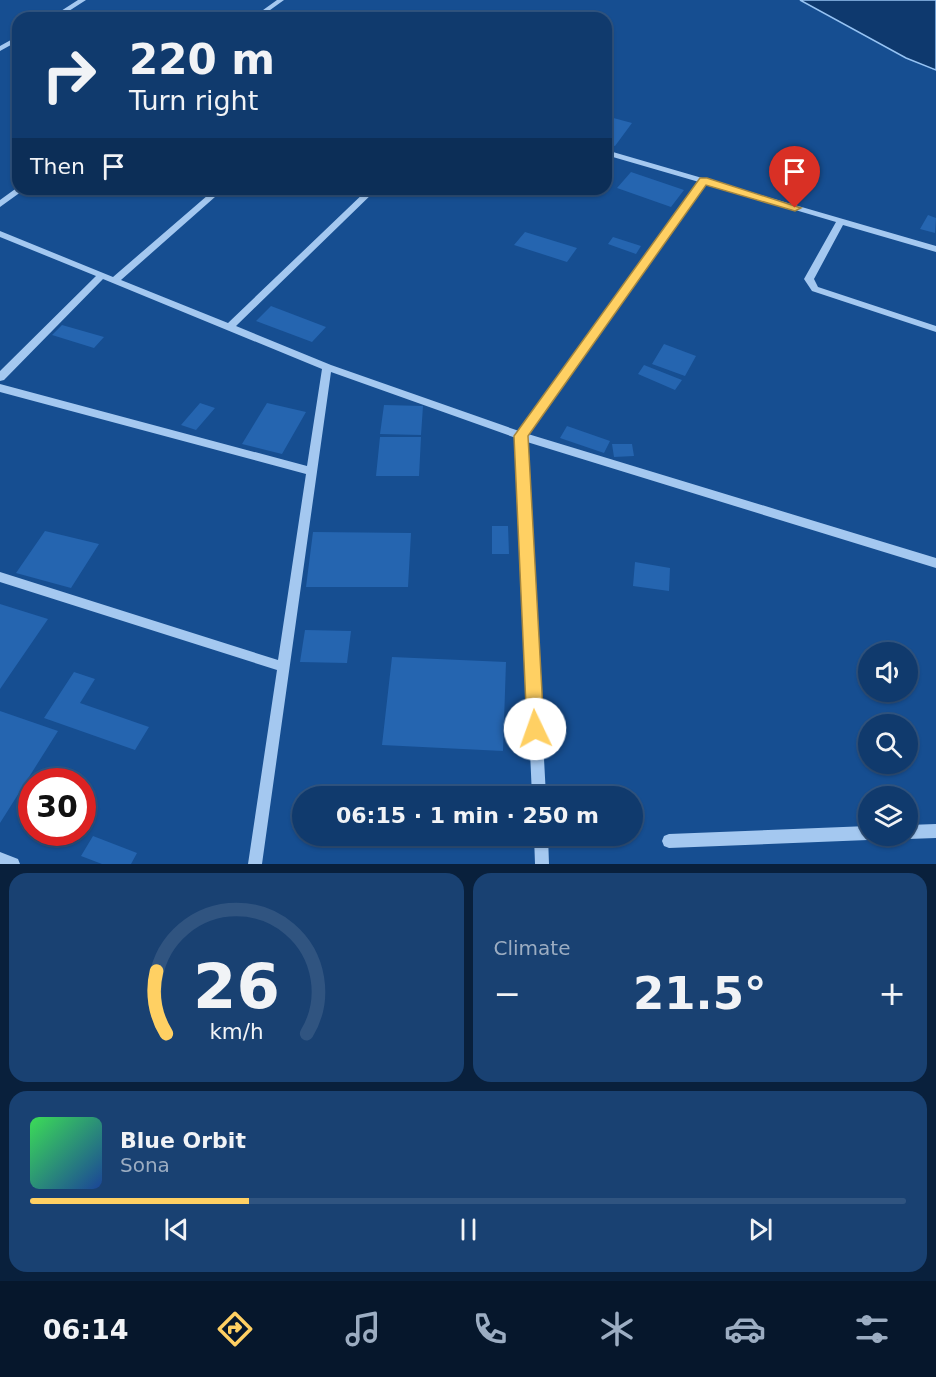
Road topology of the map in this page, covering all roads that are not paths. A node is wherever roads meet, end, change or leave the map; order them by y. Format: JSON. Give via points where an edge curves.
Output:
{"nodes":[{"id":1,"x":83,"y":0,"type":"edge"},
{"id":2,"x":281,"y":0,"type":"edge"},
{"id":3,"x":62,"y":12,"type":"edge"},
{"id":4,"x":264,"y":12,"type":"edge"},
{"id":5,"x":612,"y":154,"type":"edge"},
{"id":6,"x":704,"y":181,"type":"junction"},
{"id":7,"x":13,"y":195,"type":"edge"},
{"id":8,"x":213,"y":195,"type":"edge"},
{"id":9,"x":367,"y":195,"type":"edge"},
{"id":10,"x":0,"y":204,"type":"edge"},
{"id":11,"x":841,"y":222,"type":"junction"},
{"id":12,"x":0,"y":234,"type":"edge"},
{"id":13,"x":936,"y":249,"type":"edge"},
{"id":14,"x":101,"y":276,"type":"junction"},
{"id":15,"x":114,"y":281,"type":"junction"},
{"id":16,"x":229,"y":328,"type":"junction"},
{"id":17,"x":936,"y":329,"type":"edge"},
{"id":18,"x":327,"y":367,"type":"junction"},
{"id":19,"x":1,"y":373,"type":"edge"},
{"id":20,"x":0,"y":388,"type":"edge"},
{"id":21,"x":521,"y":436,"type":"junction"},
{"id":22,"x":312,"y":471,"type":"junction"},
{"id":23,"x":936,"y":562,"type":"edge"},
{"id":24,"x":0,"y":576,"type":"edge"},
{"id":25,"x":284,"y":667,"type":"junction"},
{"id":26,"x":538,"y":786,"type":"edge"},
{"id":27,"x":936,"y":831,"type":"edge"},
{"id":28,"x":918,"y":832,"type":"edge"},
{"id":29,"x":858,"y":833,"type":"edge"},
{"id":30,"x":669,"y":841,"type":"dead end"},
{"id":31,"x":541,"y":846,"type":"edge"},
{"id":32,"x":0,"y":859,"type":"edge"},
{"id":33,"x":13,"y":864,"type":"edge"},
{"id":34,"x":255,"y":864,"type":"edge"},
{"id":35,"x":542,"y":864,"type":"edge"}],
"edges":[{"from":1,"to":3,"type":"street"},
{"from":2,"to":4,"type":"street"},
{"from":5,"to":6,"type":"street"},
{"from":6,"to":11,"type":"street"},
{"from":6,"to":21,"type":"street"},
{"from":7,"to":10,"type":"street"},
{"from":8,"to":15,"type":"street"},
{"from":9,"to":16,"type":"street"},
{"from":11,"to":13,"type":"street"},
{"from":11,"to":17,"type":"street","via":[[809,279],[810,285]]},
{"from":12,"to":14,"type":"street"},
{"from":14,"to":15,"type":"street"},
{"from":14,"to":19,"type":"street"},
{"from":15,"to":16,"type":"street"},
{"from":16,"to":18,"type":"street"},
{"from":18,"to":21,"type":"street"},
{"from":18,"to":22,"type":"street"},
{"from":20,"to":22,"type":"street"},
{"from":21,"to":23,"type":"street"},
{"from":21,"to":26,"type":"street"},
{"from":22,"to":25,"type":"street"},
{"from":24,"to":25,"type":"street"},
{"from":25,"to":34,"type":"street"},
{"from":27,"to":28,"type":"street"},
{"from":29,"to":30,"type":"street"},
{"from":31,"to":35,"type":"street"},
{"from":32,"to":33,"type":"street"}]}
